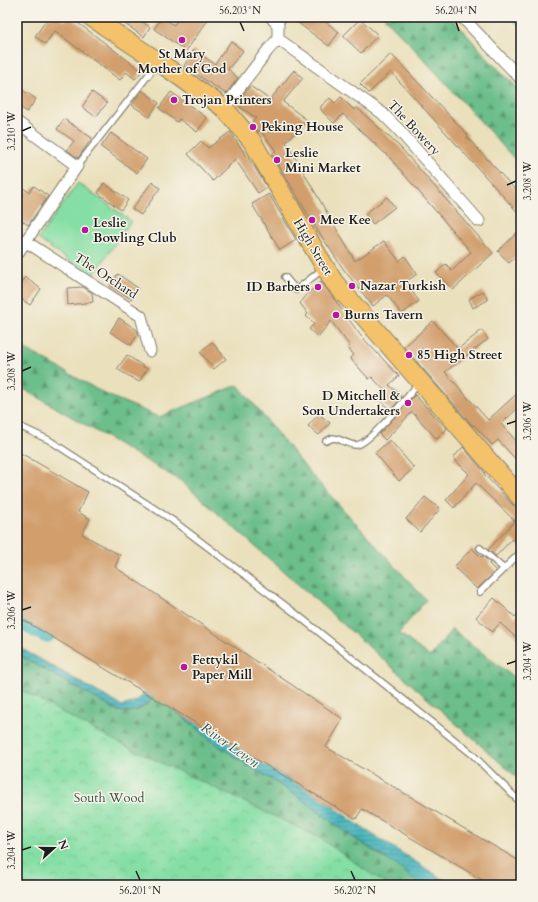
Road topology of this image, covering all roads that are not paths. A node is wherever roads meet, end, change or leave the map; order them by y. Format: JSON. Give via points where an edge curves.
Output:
{"nodes":[{"id":1,"x":91,"y":17,"type":"edge"},
{"id":2,"x":462,"y":17,"type":"edge"},
{"id":3,"x":277,"y":20,"type":"edge"},
{"id":4,"x":278,"y":39,"type":"junction"},
{"id":5,"x":159,"y":62,"type":"junction"},
{"id":6,"x":521,"y":79,"type":"edge"},
{"id":7,"x":224,"y":108,"type":"junction"},
{"id":8,"x":17,"y":122,"type":"edge"},
{"id":9,"x":77,"y":166,"type":"junction"},
{"id":10,"x":479,"y":222,"type":"dead end"},
{"id":11,"x":25,"y":241,"type":"junction"},
{"id":12,"x":17,"y":254,"type":"edge"},
{"id":13,"x":325,"y":267,"type":"junction"},
{"id":14,"x":285,"y":277,"type":"dead end"},
{"id":15,"x":150,"y":350,"type":"dead end"},
{"id":16,"x":420,"y":382,"type":"junction"},
{"id":17,"x":17,"y":425,"type":"edge"},
{"id":18,"x":326,"y":441,"type":"dead end"},
{"id":19,"x":521,"y":498,"type":"edge"},
{"id":20,"x":480,"y":548,"type":"dead end"},
{"id":21,"x":521,"y":552,"type":"edge"},
{"id":22,"x":504,"y":569,"type":"junction"},
{"id":23,"x":480,"y":592,"type":"dead end"},
{"id":24,"x":521,"y":803,"type":"edge"}],
"edges":[{"from":1,"to":5,"type":"main road","name":"High Street"},
{"from":2,"to":6,"type":"street"},
{"from":3,"to":4,"type":"street"},
{"from":4,"to":7,"type":"street"},
{"from":4,"to":10,"type":"street","name":"The Bowery","via":[[382,113]]},
{"from":5,"to":7,"type":"main road","name":"High Street"},
{"from":5,"to":9,"type":"lane"},
{"from":7,"to":13,"type":"main road","name":"High Street","via":[[252,141]]},
{"from":8,"to":9,"type":"street"},
{"from":9,"to":11,"type":"street"},
{"from":11,"to":12,"type":"street"},
{"from":11,"to":15,"type":"street","name":"The Orchard","via":[[142,316]]},
{"from":13,"to":14,"type":"lane","via":[[296,290]]},
{"from":13,"to":16,"type":"main road","name":"High Street","via":[[334,282]]},
{"from":16,"to":18,"type":"lane","via":[[363,443],[354,445],[333,438]]},
{"from":16,"to":19,"type":"main road","name":"High Street"},
{"from":17,"to":24,"type":"lane","via":[[49,440],[178,525],[295,613],[472,754]]},
{"from":20,"to":22,"type":"lane"},
{"from":21,"to":22,"type":"lane"},
{"from":22,"to":23,"type":"lane"}]}
